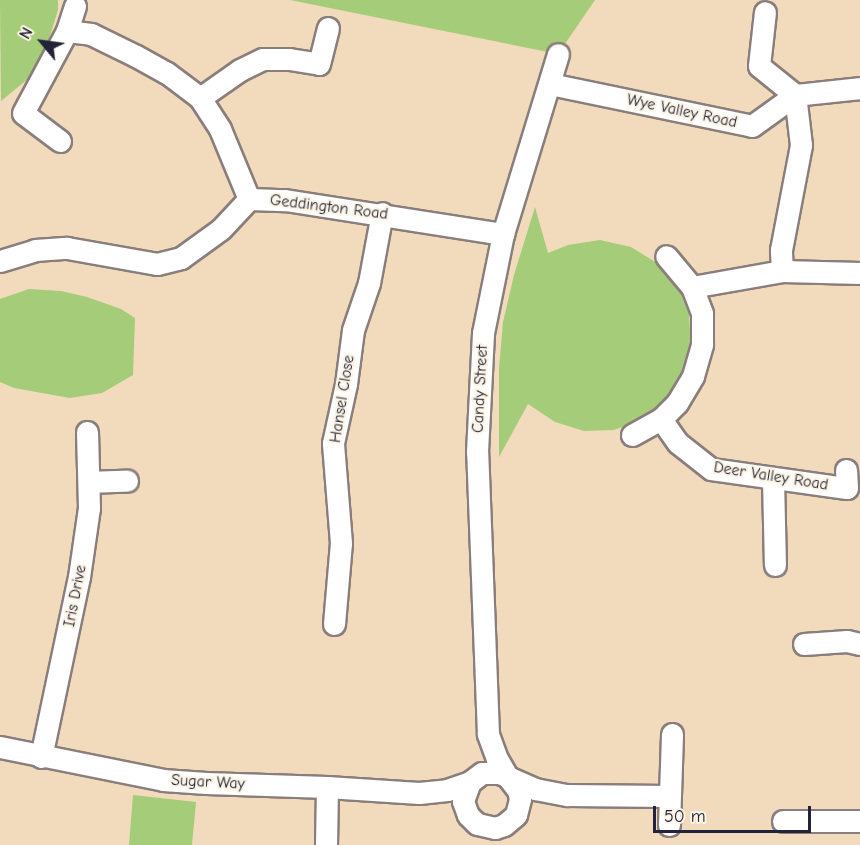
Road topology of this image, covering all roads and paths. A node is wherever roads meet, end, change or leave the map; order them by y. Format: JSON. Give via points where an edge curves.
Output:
{"nodes":[{"id":1,"x":75,"y":6,"type":"dead end"},
{"id":2,"x":765,"y":12,"type":"dead end"},
{"id":3,"x":328,"y":28,"type":"dead end"},
{"id":4,"x":67,"y":31,"type":"junction"},
{"id":5,"x":558,"y":54,"type":"dead end"},
{"id":6,"x":550,"y":84,"type":"junction"},
{"id":7,"x":860,"y":88,"type":"edge"},
{"id":8,"x":795,"y":95,"type":"junction"},
{"id":9,"x":200,"y":98,"type":"junction"},
{"id":10,"x":60,"y":141,"type":"dead end"},
{"id":11,"x":249,"y":199,"type":"junction"},
{"id":12,"x":382,"y":213,"type":"junction"},
{"id":13,"x":503,"y":234,"type":"junction"},
{"id":14,"x":666,"y":256,"type":"dead end"},
{"id":15,"x":0,"y":261,"type":"edge"},
{"id":16,"x":782,"y":271,"type":"junction"},
{"id":17,"x":860,"y":273,"type":"edge"},
{"id":18,"x":693,"y":287,"type":"junction"},
{"id":19,"x":661,"y":419,"type":"junction"},
{"id":20,"x":87,"y":432,"type":"dead end"},
{"id":21,"x":632,"y":435,"type":"dead end"},
{"id":22,"x":846,"y":470,"type":"dead end"},
{"id":23,"x":773,"y":479,"type":"junction"},
{"id":24,"x":127,"y":481,"type":"dead end"},
{"id":25,"x":88,"y":482,"type":"junction"},
{"id":26,"x":775,"y":565,"type":"dead end"},
{"id":27,"x":334,"y":624,"type":"dead end"},
{"id":28,"x":804,"y":644,"type":"dead end"},
{"id":29,"x":860,"y":644,"type":"edge"},
{"id":30,"x":488,"y":734,"type":"junction"},
{"id":31,"x":672,"y":734,"type":"dead end"},
{"id":32,"x":0,"y":747,"type":"edge"},
{"id":33,"x":41,"y":757,"type":"junction"},
{"id":34,"x":508,"y":777,"type":"junction"},
{"id":35,"x":471,"y":781,"type":"junction"},
{"id":36,"x":327,"y":787,"type":"junction"},
{"id":37,"x":419,"y":794,"type":"junction"},
{"id":38,"x":567,"y":795,"type":"junction"},
{"id":39,"x":669,"y":796,"type":"junction"},
{"id":40,"x":514,"y":816,"type":"junction"},
{"id":41,"x":473,"y":820,"type":"junction"},
{"id":42,"x":783,"y":821,"type":"dead end"},
{"id":43,"x":860,"y":821,"type":"edge"},
{"id":44,"x":669,"y":825,"type":"dead end"},
{"id":45,"x":326,"y":845,"type":"edge"},
{"id":46,"x":490,"y":845,"type":"edge"},
{"id":47,"x":502,"y":845,"type":"edge"}],
"edges":[{"from":1,"to":4,"type":"street"},
{"from":2,"to":8,"type":"street","via":[[759,66]]},
{"from":3,"to":9,"type":"street","via":[[319,64],[289,58],[263,59]]},
{"from":4,"to":9,"type":"street","via":[[91,34],[136,56]]},
{"from":4,"to":10,"type":"street","via":[[23,113]]},
{"from":5,"to":6,"type":"street","name":"Candy Street"},
{"from":6,"to":8,"type":"street","name":"Wye Valley Road","via":[[752,126]]},
{"from":6,"to":13,"type":"street","name":"Candy Street"},
{"from":7,"to":8,"type":"street"},
{"from":8,"to":16,"type":"street","via":[[801,146],[781,250]]},
{"from":9,"to":11,"type":"street","via":[[220,129]]},
{"from":11,"to":12,"type":"street","name":"Geddington Road"},
{"from":11,"to":15,"type":"street","name":"Geddington Road","via":[[220,229],[181,258],[157,264],[67,248],[35,250]]},
{"from":12,"to":13,"type":"street","name":"Geddington Road"},
{"from":12,"to":27,"type":"street","name":"Hansel Close","via":[[369,283],[353,330],[333,443],[341,543]]},
{"from":13,"to":30,"type":"street","name":"Candy Street","via":[[483,333],[477,431]]},
{"from":14,"to":18,"type":"street"},
{"from":16,"to":17,"type":"street"},
{"from":16,"to":18,"type":"street"},
{"from":18,"to":19,"type":"street","via":[[702,313],[702,345],[693,376],[677,403]]},
{"from":19,"to":21,"type":"street"},
{"from":19,"to":23,"type":"street","name":"Deer Valley Road","via":[[678,443],[711,469]]},
{"from":20,"to":25,"type":"street","name":"Iris Drive"},
{"from":22,"to":23,"type":"street","name":"Deer Valley Road","via":[[847,488]]},
{"from":23,"to":26,"type":"street"},
{"from":24,"to":25,"type":"street"},
{"from":25,"to":33,"type":"street","name":"Iris Drive","via":[[89,508],[79,577]]},
{"from":28,"to":29,"type":"street"},
{"from":30,"to":34,"type":"street","name":"Candy Street"},
{"from":30,"to":35,"type":"street","name":"Candy Street","via":[[482,760]]},
{"from":31,"to":39,"type":"street"},
{"from":32,"to":33,"type":"street","name":"Sugar Way"},
{"from":33,"to":36,"type":"street","name":"Sugar Way","via":[[163,780]]},
{"from":34,"to":35,"type":"street","via":[[491,772]]},
{"from":34,"to":38,"type":"street","via":[[535,789]]},
{"from":34,"to":40,"type":"street","via":[[520,799]]},
{"from":35,"to":37,"type":"street","name":"Sugar Way"},
{"from":35,"to":41,"type":"street","via":[[463,801]]},
{"from":36,"to":37,"type":"street","name":"Sugar Way"},
{"from":36,"to":45,"type":"street"},
{"from":37,"to":41,"type":"street","name":"Sugar Way","via":[[447,803]]},
{"from":38,"to":39,"type":"street"},
{"from":38,"to":40,"type":"street","via":[[536,804]]},
{"from":39,"to":44,"type":"street"},
{"from":40,"to":41,"type":"street","via":[[495,828]]},
{"from":40,"to":47,"type":"street"},
{"from":41,"to":46,"type":"street"},
{"from":42,"to":43,"type":"street"}]}
